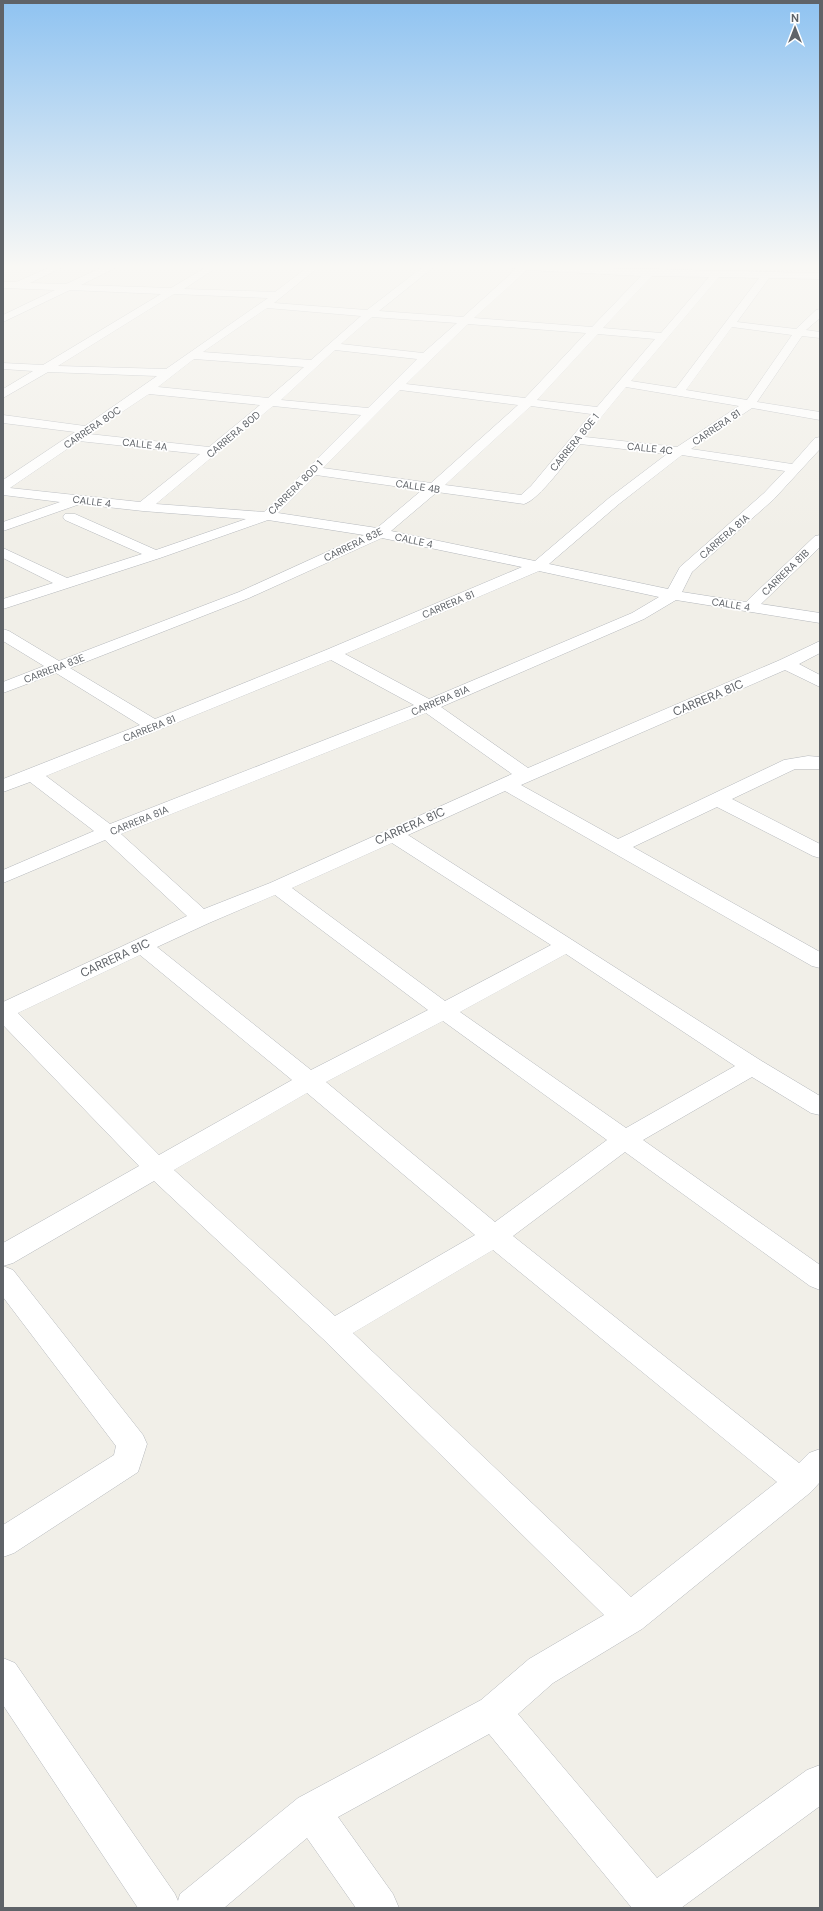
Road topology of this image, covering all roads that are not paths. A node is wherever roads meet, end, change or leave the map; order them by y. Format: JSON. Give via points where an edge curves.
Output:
{"nodes":[{"id":1,"x":67,"y":355,"type":"edge"},
{"id":2,"x":192,"y":355,"type":"edge"},
{"id":3,"x":194,"y":355,"type":"edge"},
{"id":4,"x":324,"y":355,"type":"edge"},
{"id":5,"x":418,"y":355,"type":"edge"},
{"id":6,"x":572,"y":355,"type":"edge"},
{"id":7,"x":646,"y":355,"type":"edge"},
{"id":8,"x":707,"y":355,"type":"edge"},
{"id":9,"x":784,"y":355,"type":"edge"},
{"id":10,"x":426,"y":356,"type":"joint"},
{"id":11,"x":314,"y":364,"type":"junction"},
{"id":12,"x":3,"y":366,"type":"edge"},
{"id":13,"x":45,"y":369,"type":"junction"},
{"id":14,"x":169,"y":373,"type":"junction"},
{"id":15,"x":623,"y":383,"type":"junction"},
{"id":16,"x":397,"y":386,"type":"junction"},
{"id":17,"x":147,"y":390,"type":"junction"},
{"id":18,"x":679,"y":392,"type":"junction"},
{"id":19,"x":3,"y":394,"type":"edge"},
{"id":20,"x":271,"y":402,"type":"junction"},
{"id":21,"x":528,"y":402,"type":"junction"},
{"id":22,"x":750,"y":404,"type":"junction"},
{"id":23,"x":600,"y":411,"type":"junction"},
{"id":24,"x":370,"y":412,"type":"junction"},
{"id":25,"x":820,"y":416,"type":"edge"},
{"id":26,"x":3,"y":419,"type":"edge"},
{"id":27,"x":89,"y":430,"type":"junction"},
{"id":28,"x":78,"y":437,"type":"junction"},
{"id":29,"x":576,"y":440,"type":"junction"},
{"id":30,"x":820,"y":441,"type":"edge"},
{"id":31,"x":213,"y":451,"type":"junction"},
{"id":32,"x":679,"y":451,"type":"junction"},
{"id":33,"x":795,"y":468,"type":"junction"},
{"id":34,"x":312,"y":470,"type":"junction"},
{"id":35,"x":3,"y":486,"type":"edge"},
{"id":36,"x":433,"y":488,"type":"junction"},
{"id":37,"x":3,"y":491,"type":"edge"},
{"id":38,"x":78,"y":500,"type":"junction"},
{"id":39,"x":524,"y":500,"type":"joint"},
{"id":40,"x":143,"y":508,"type":"junction"},
{"id":41,"x":267,"y":516,"type":"junction"},
{"id":42,"x":70,"y":517,"type":"dead end"},
{"id":43,"x":3,"y":527,"type":"edge"},
{"id":44,"x":380,"y":533,"type":"junction"},
{"id":45,"x":820,"y":539,"type":"edge"},
{"id":46,"x":3,"y":552,"type":"edge"},
{"id":47,"x":155,"y":555,"type":"junction"},
{"id":48,"x":538,"y":566,"type":"junction"},
{"id":49,"x":65,"y":583,"type":"junction"},
{"id":50,"x":673,"y":595,"type":"junction"},
{"id":51,"x":3,"y":604,"type":"edge"},
{"id":52,"x":750,"y":606,"type":"junction"},
{"id":53,"x":820,"y":618,"type":"edge"},
{"id":54,"x":3,"y":634,"type":"edge"},
{"id":55,"x":820,"y":646,"type":"edge"},
{"id":56,"x":332,"y":654,"type":"junction"},
{"id":57,"x":786,"y":664,"type":"junction"},
{"id":58,"x":55,"y":667,"type":"junction"},
{"id":59,"x":820,"y":682,"type":"edge"},
{"id":60,"x":3,"y":688,"type":"edge"},
{"id":61,"x":428,"y":706,"type":"junction"},
{"id":62,"x":154,"y":726,"type":"junction"},
{"id":63,"x":820,"y":763,"type":"edge"},
{"id":64,"x":33,"y":774,"type":"junction"},
{"id":65,"x":527,"y":776,"type":"junction"},
{"id":66,"x":506,"y":784,"type":"junction"},
{"id":67,"x":3,"y":786,"type":"edge"},
{"id":68,"x":717,"y":799,"type":"junction"},
{"id":69,"x":108,"y":832,"type":"junction"},
{"id":70,"x":392,"y":834,"type":"junction"},
{"id":71,"x":619,"y":846,"type":"junction"},
{"id":72,"x":820,"y":852,"type":"edge"},
{"id":73,"x":3,"y":877,"type":"edge"},
{"id":74,"x":277,"y":887,"type":"junction"},
{"id":75,"x":201,"y":918,"type":"junction"},
{"id":76,"x":567,"y":945,"type":"junction"},
{"id":77,"x":142,"y":946,"type":"junction"},
{"id":78,"x":820,"y":961,"type":"edge"},
{"id":79,"x":3,"y":1011,"type":"edge"},
{"id":80,"x":444,"y":1011,"type":"junction"},
{"id":81,"x":752,"y":1066,"type":"junction"},
{"id":82,"x":310,"y":1081,"type":"junction"},
{"id":83,"x":820,"y":1107,"type":"edge"},
{"id":84,"x":624,"y":1140,"type":"junction"},
{"id":85,"x":157,"y":1169,"type":"junction"},
{"id":86,"x":494,"y":1236,"type":"junction"},
{"id":87,"x":3,"y":1256,"type":"edge"},
{"id":88,"x":3,"y":1277,"type":"edge"},
{"id":89,"x":820,"y":1279,"type":"edge"},
{"id":90,"x":333,"y":1330,"type":"junction"},
{"id":91,"x":810,"y":1472,"type":"edge"},
{"id":92,"x":3,"y":1543,"type":"edge"},
{"id":93,"x":630,"y":1618,"type":"junction"},
{"id":94,"x":3,"y":1675,"type":"edge"},
{"id":95,"x":494,"y":1712,"type":"junction"},
{"id":96,"x":820,"y":1783,"type":"edge"},
{"id":97,"x":311,"y":1811,"type":"junction"},
{"id":98,"x":655,"y":1906,"type":"edge"},
{"id":99,"x":161,"y":1908,"type":"edge"},
{"id":100,"x":194,"y":1908,"type":"edge"},
{"id":101,"x":379,"y":1908,"type":"edge"}],
"edges":[{"from":1,"to":13,"type":"street"},
{"from":2,"to":14,"type":"street","name":"CARRERA 80C"},
{"from":3,"to":11,"type":"street"},
{"from":4,"to":11,"type":"street","name":"CARRERA 80D"},
{"from":5,"to":10,"type":"street"},
{"from":6,"to":21,"type":"street","name":"CARRERA 83E"},
{"from":7,"to":15,"type":"street","name":"CARRERA 80E 1"},
{"from":8,"to":18,"type":"street"},
{"from":9,"to":22,"type":"street","name":"CARRERA 81"},
{"from":10,"to":16,"type":"street","name":"CARRERA 80D 1"},
{"from":11,"to":20,"type":"street","name":"CARRERA 80D"},
{"from":12,"to":13,"type":"street"},
{"from":13,"to":14,"type":"street"},
{"from":13,"to":19,"type":"street"},
{"from":14,"to":17,"type":"street","name":"CARRERA 80C"},
{"from":15,"to":18,"type":"street"},
{"from":15,"to":23,"type":"street","name":"CARRERA 80E 1"},
{"from":16,"to":21,"type":"street"},
{"from":16,"to":24,"type":"street","name":"CARRERA 80D 1"},
{"from":17,"to":20,"type":"street"},
{"from":17,"to":27,"type":"street","name":"CARRERA 80C"},
{"from":18,"to":22,"type":"street"},
{"from":20,"to":24,"type":"street"},
{"from":20,"to":31,"type":"street","name":"CARRERA 80D"},
{"from":21,"to":23,"type":"street"},
{"from":21,"to":36,"type":"street","name":"CARRERA 83E"},
{"from":22,"to":25,"type":"street"},
{"from":22,"to":32,"type":"street","name":"CARRERA 81"},
{"from":23,"to":29,"type":"street","name":"CARRERA 80E 1"},
{"from":24,"to":34,"type":"street","name":"CARRERA 80D 1"},
{"from":26,"to":27,"type":"street"},
{"from":27,"to":28,"type":"street","name":"CARRERA 80C"},
{"from":28,"to":31,"type":"street","name":"CALLE 4A"},
{"from":28,"to":35,"type":"street","name":"CARRERA 80C"},
{"from":29,"to":32,"type":"street","name":"CALLE 4C"},
{"from":29,"to":39,"type":"street","name":"CARRERA 80E 1"},
{"from":30,"to":33,"type":"street","name":"CARRERA 81A"},
{"from":31,"to":40,"type":"street","name":"CARRERA 80D"},
{"from":32,"to":33,"type":"street","name":"CALLE 4C"},
{"from":32,"to":48,"type":"street","name":"CARRERA 81","via":[[614,501]]},
{"from":33,"to":50,"type":"street","name":"CARRERA 81A","via":[[769,496],[685,570]]},
{"from":34,"to":36,"type":"street","name":"CALLE 4B"},
{"from":34,"to":41,"type":"street","name":"CARRERA 80D 1"},
{"from":36,"to":39,"type":"street","name":"CALLE 4B"},
{"from":36,"to":44,"type":"street","name":"CARRERA 83E"},
{"from":37,"to":38,"type":"street","name":"CALLE 4"},
{"from":38,"to":40,"type":"street","name":"CALLE 4"},
{"from":38,"to":43,"type":"street"},
{"from":40,"to":41,"type":"street","name":"CALLE 4"},
{"from":41,"to":44,"type":"street","name":"CALLE 4"},
{"from":41,"to":47,"type":"street","name":"CARRERA 80D 1"},
{"from":42,"to":47,"type":"street"},
{"from":44,"to":48,"type":"street","name":"CALLE 4"},
{"from":44,"to":58,"type":"street","name":"CARRERA 83E","via":[[244,595]]},
{"from":45,"to":52,"type":"street","name":"CARRERA 81B"},
{"from":46,"to":49,"type":"street"},
{"from":47,"to":49,"type":"street","name":"CARRERA 80D 1"},
{"from":48,"to":50,"type":"street","name":"CALLE 4"},
{"from":48,"to":56,"type":"street","name":"CARRERA 81"},
{"from":49,"to":51,"type":"street","name":"CARRERA 80D 1"},
{"from":50,"to":52,"type":"street","name":"CALLE 4"},
{"from":50,"to":61,"type":"street","name":"CARRERA 81A","via":[[638,616]]},
{"from":52,"to":53,"type":"street","name":"CALLE 4"},
{"from":54,"to":58,"type":"street"},
{"from":55,"to":57,"type":"street","name":"CARRERA 81C"},
{"from":56,"to":61,"type":"street"},
{"from":56,"to":62,"type":"street","name":"CARRERA 81"},
{"from":57,"to":59,"type":"street"},
{"from":57,"to":65,"type":"street","name":"CARRERA 81C"},
{"from":58,"to":60,"type":"street","name":"CARRERA 83E"},
{"from":58,"to":62,"type":"street"},
{"from":61,"to":65,"type":"street"},
{"from":61,"to":69,"type":"street","name":"CARRERA 81A"},
{"from":62,"to":64,"type":"street","name":"CARRERA 81"},
{"from":63,"to":68,"type":"street","via":[[791,764]]},
{"from":64,"to":67,"type":"street","name":"CARRERA 81"},
{"from":64,"to":69,"type":"street"},
{"from":65,"to":66,"type":"street","name":"CARRERA 81C"},
{"from":66,"to":70,"type":"street","name":"CARRERA 81C"},
{"from":66,"to":71,"type":"street"},
{"from":68,"to":71,"type":"street"},
{"from":68,"to":72,"type":"street"},
{"from":69,"to":73,"type":"street","name":"CARRERA 81A"},
{"from":69,"to":75,"type":"street"},
{"from":70,"to":74,"type":"street","name":"CARRERA 81C"},
{"from":70,"to":76,"type":"street"},
{"from":71,"to":78,"type":"street"},
{"from":74,"to":75,"type":"street","name":"CARRERA 81C"},
{"from":74,"to":80,"type":"street"},
{"from":75,"to":77,"type":"street","name":"CARRERA 81C"},
{"from":76,"to":80,"type":"street"},
{"from":76,"to":81,"type":"street"},
{"from":77,"to":79,"type":"street","name":"CARRERA 81C"},
{"from":77,"to":82,"type":"street"},
{"from":79,"to":85,"type":"street"},
{"from":80,"to":82,"type":"street"},
{"from":80,"to":84,"type":"street"},
{"from":81,"to":83,"type":"street"},
{"from":81,"to":84,"type":"street"},
{"from":82,"to":85,"type":"street"},
{"from":82,"to":86,"type":"street"},
{"from":84,"to":86,"type":"street"},
{"from":84,"to":89,"type":"street"},
{"from":85,"to":87,"type":"street"},
{"from":85,"to":90,"type":"street"},
{"from":86,"to":90,"type":"street"},
{"from":86,"to":91,"type":"street"},
{"from":88,"to":92,"type":"street","via":[[132,1444],[127,1463]]},
{"from":90,"to":93,"type":"street"},
{"from":91,"to":93,"type":"street"},
{"from":93,"to":95,"type":"street","via":[[541,1671]]},
{"from":94,"to":99,"type":"street"},
{"from":95,"to":97,"type":"street"},
{"from":95,"to":98,"type":"street"},
{"from":96,"to":98,"type":"street"},
{"from":97,"to":100,"type":"street"},
{"from":97,"to":101,"type":"street"}]}
